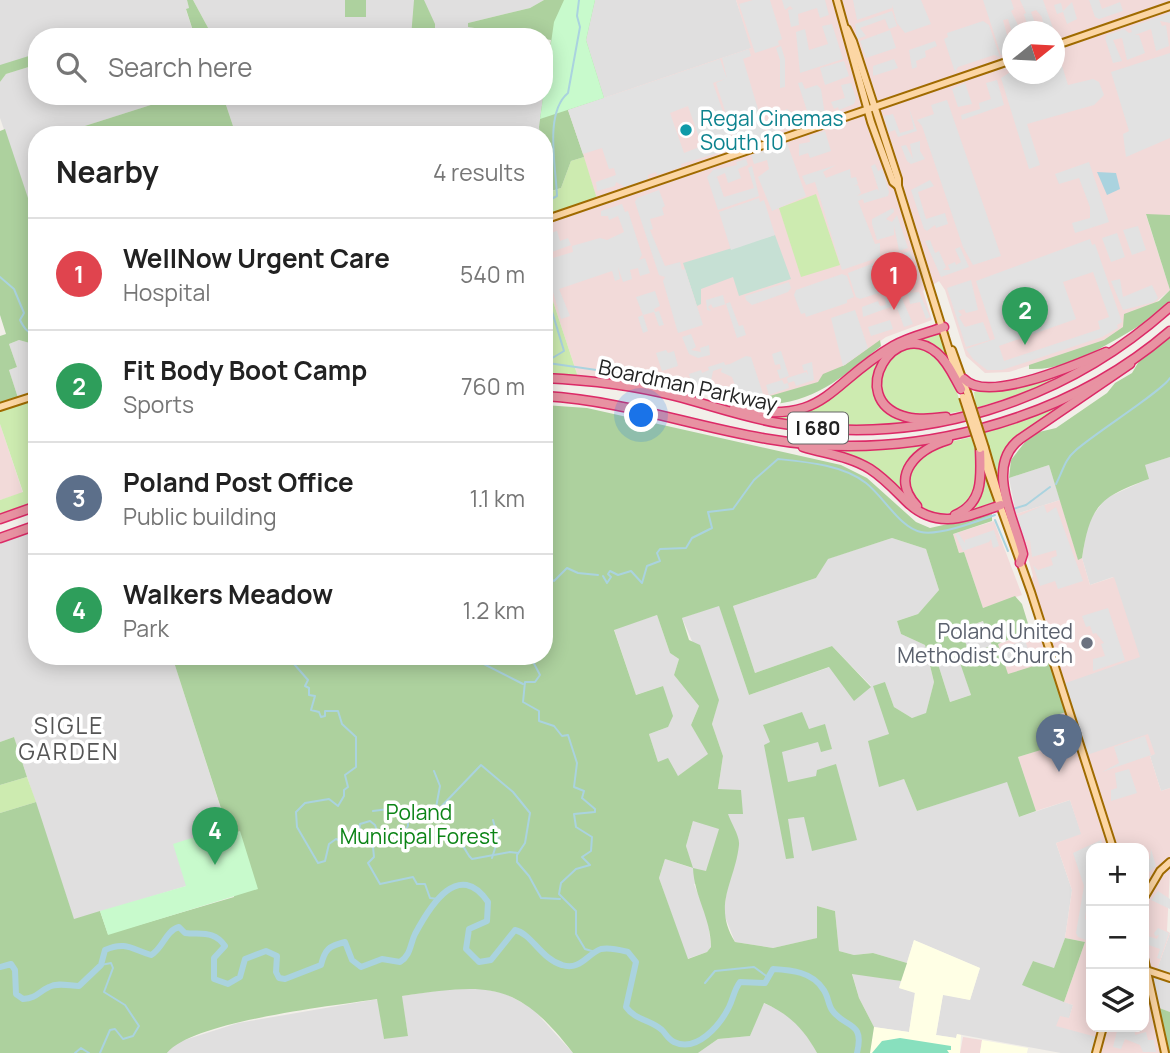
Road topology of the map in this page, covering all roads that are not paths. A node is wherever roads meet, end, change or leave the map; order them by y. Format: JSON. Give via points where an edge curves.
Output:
{"nodes":[{"id":1,"x":837,"y":0,"type":"edge"},
{"id":2,"x":1170,"y":6,"type":"edge"},
{"id":3,"x":1065,"y":43,"type":"edge"},
{"id":4,"x":1002,"y":64,"type":"edge"},
{"id":5,"x":872,"y":108,"type":"junction"},
{"id":6,"x":553,"y":217,"type":"edge"},
{"id":7,"x":1170,"y":307,"type":"edge"},
{"id":8,"x":944,"y":327,"type":"junction"},
{"id":9,"x":1170,"y":331,"type":"edge"},
{"id":10,"x":1125,"y":343,"type":"junction"},
{"id":11,"x":951,"y":348,"type":"junction"},
{"id":12,"x":1141,"y":352,"type":"junction"},
{"id":13,"x":553,"y":379,"type":"edge"},
{"id":14,"x":964,"y":379,"type":"junction"},
{"id":15,"x":964,"y":394,"type":"junction"},
{"id":16,"x":553,"y":397,"type":"edge"},
{"id":17,"x":676,"y":397,"type":"junction"},
{"id":18,"x":28,"y":398,"type":"edge"},
{"id":19,"x":0,"y":407,"type":"edge"},
{"id":20,"x":963,"y":417,"type":"junction"},
{"id":21,"x":977,"y":430,"type":"junction"},
{"id":22,"x":783,"y":442,"type":"junction"},
{"id":23,"x":983,"y":448,"type":"junction"},
{"id":24,"x":1001,"y":505,"type":"junction"},
{"id":25,"x":28,"y":509,"type":"edge"},
{"id":26,"x":0,"y":519,"type":"edge"},
{"id":27,"x":28,"y":528,"type":"edge"},
{"id":28,"x":0,"y":538,"type":"edge"},
{"id":29,"x":1020,"y":564,"type":"junction"},
{"id":30,"x":1111,"y":843,"type":"edge"},
{"id":31,"x":1170,"y":862,"type":"edge"},
{"id":32,"x":1149,"y":889,"type":"edge"},
{"id":33,"x":1149,"y":971,"type":"edge"},
{"id":34,"x":1170,"y":978,"type":"edge"},
{"id":35,"x":1149,"y":987,"type":"edge"},
{"id":36,"x":1102,"y":1032,"type":"edge"},
{"id":37,"x":1096,"y":1053,"type":"edge"},
{"id":38,"x":1165,"y":1053,"type":"edge"}],
"edges":[{"from":1,"to":5,"type":"main road"},
{"from":2,"to":3,"type":"main road"},
{"from":4,"to":5,"type":"main road"},
{"from":5,"to":6,"type":"main road"},
{"from":5,"to":8,"type":"main road"},
{"from":7,"to":10,"type":"highway","name":"Boardman Parkway","number":"I 680"},
{"from":8,"to":11,"type":"main road"},
{"from":8,"to":17,"type":"highway","via":[[892,346],[826,398],[796,410],[760,413]]},
{"from":9,"to":12,"type":"highway","name":"Boardman Parkway","number":"I 680"},
{"from":10,"to":14,"type":"highway","via":[[1032,379],[980,388]]},
{"from":10,"to":20,"type":"highway","name":"Boardman Parkway","number":"I 680","via":[[1052,387]]},
{"from":11,"to":14,"type":"main road"},
{"from":11,"to":15,"type":"main road"},
{"from":12,"to":21,"type":"highway","name":"Boardman Parkway","number":"I 680","via":[[1070,395]]},
{"from":12,"to":29,"type":"highway","via":[[1122,372],[1027,434],[1007,453],[1004,486],[1021,547]]},
{"from":13,"to":17,"type":"highway","name":"Boardman Parkway","number":"I 680"},
{"from":14,"to":15,"type":"main road"},
{"from":15,"to":20,"type":"highway","via":[[940,355],[918,344],[891,352],[877,378],[880,397],[898,415]]},
{"from":15,"to":23,"type":"main road","bridge":true},
{"from":16,"to":22,"type":"highway","name":"Boardman Parkway","number":"I 680","via":[[634,407]]},
{"from":17,"to":20,"type":"highway","name":"Boardman Parkway","number":"I 680","via":[[760,419],[835,430],[903,429]]},
{"from":18,"to":19,"type":"main road"},
{"from":21,"to":22,"type":"highway","name":"Boardman Parkway","number":"I 680","via":[[888,444]]},
{"from":21,"to":23,"type":"highway","via":[[932,445],[916,456],[906,477],[913,501],[940,517],[966,510],[979,490]]},
{"from":22,"to":24,"type":"highway","via":[[862,465],[919,513],[935,520],[954,520]]},
{"from":23,"to":24,"type":"main road"},
{"from":24,"to":29,"type":"main road"},
{"from":25,"to":26,"type":"highway"},
{"from":27,"to":28,"type":"highway"},
{"from":29,"to":30,"type":"main road"},
{"from":31,"to":32,"type":"main road"},
{"from":33,"to":34,"type":"main road"},
{"from":35,"to":38,"type":"main road"},
{"from":36,"to":37,"type":"main road"}]}
